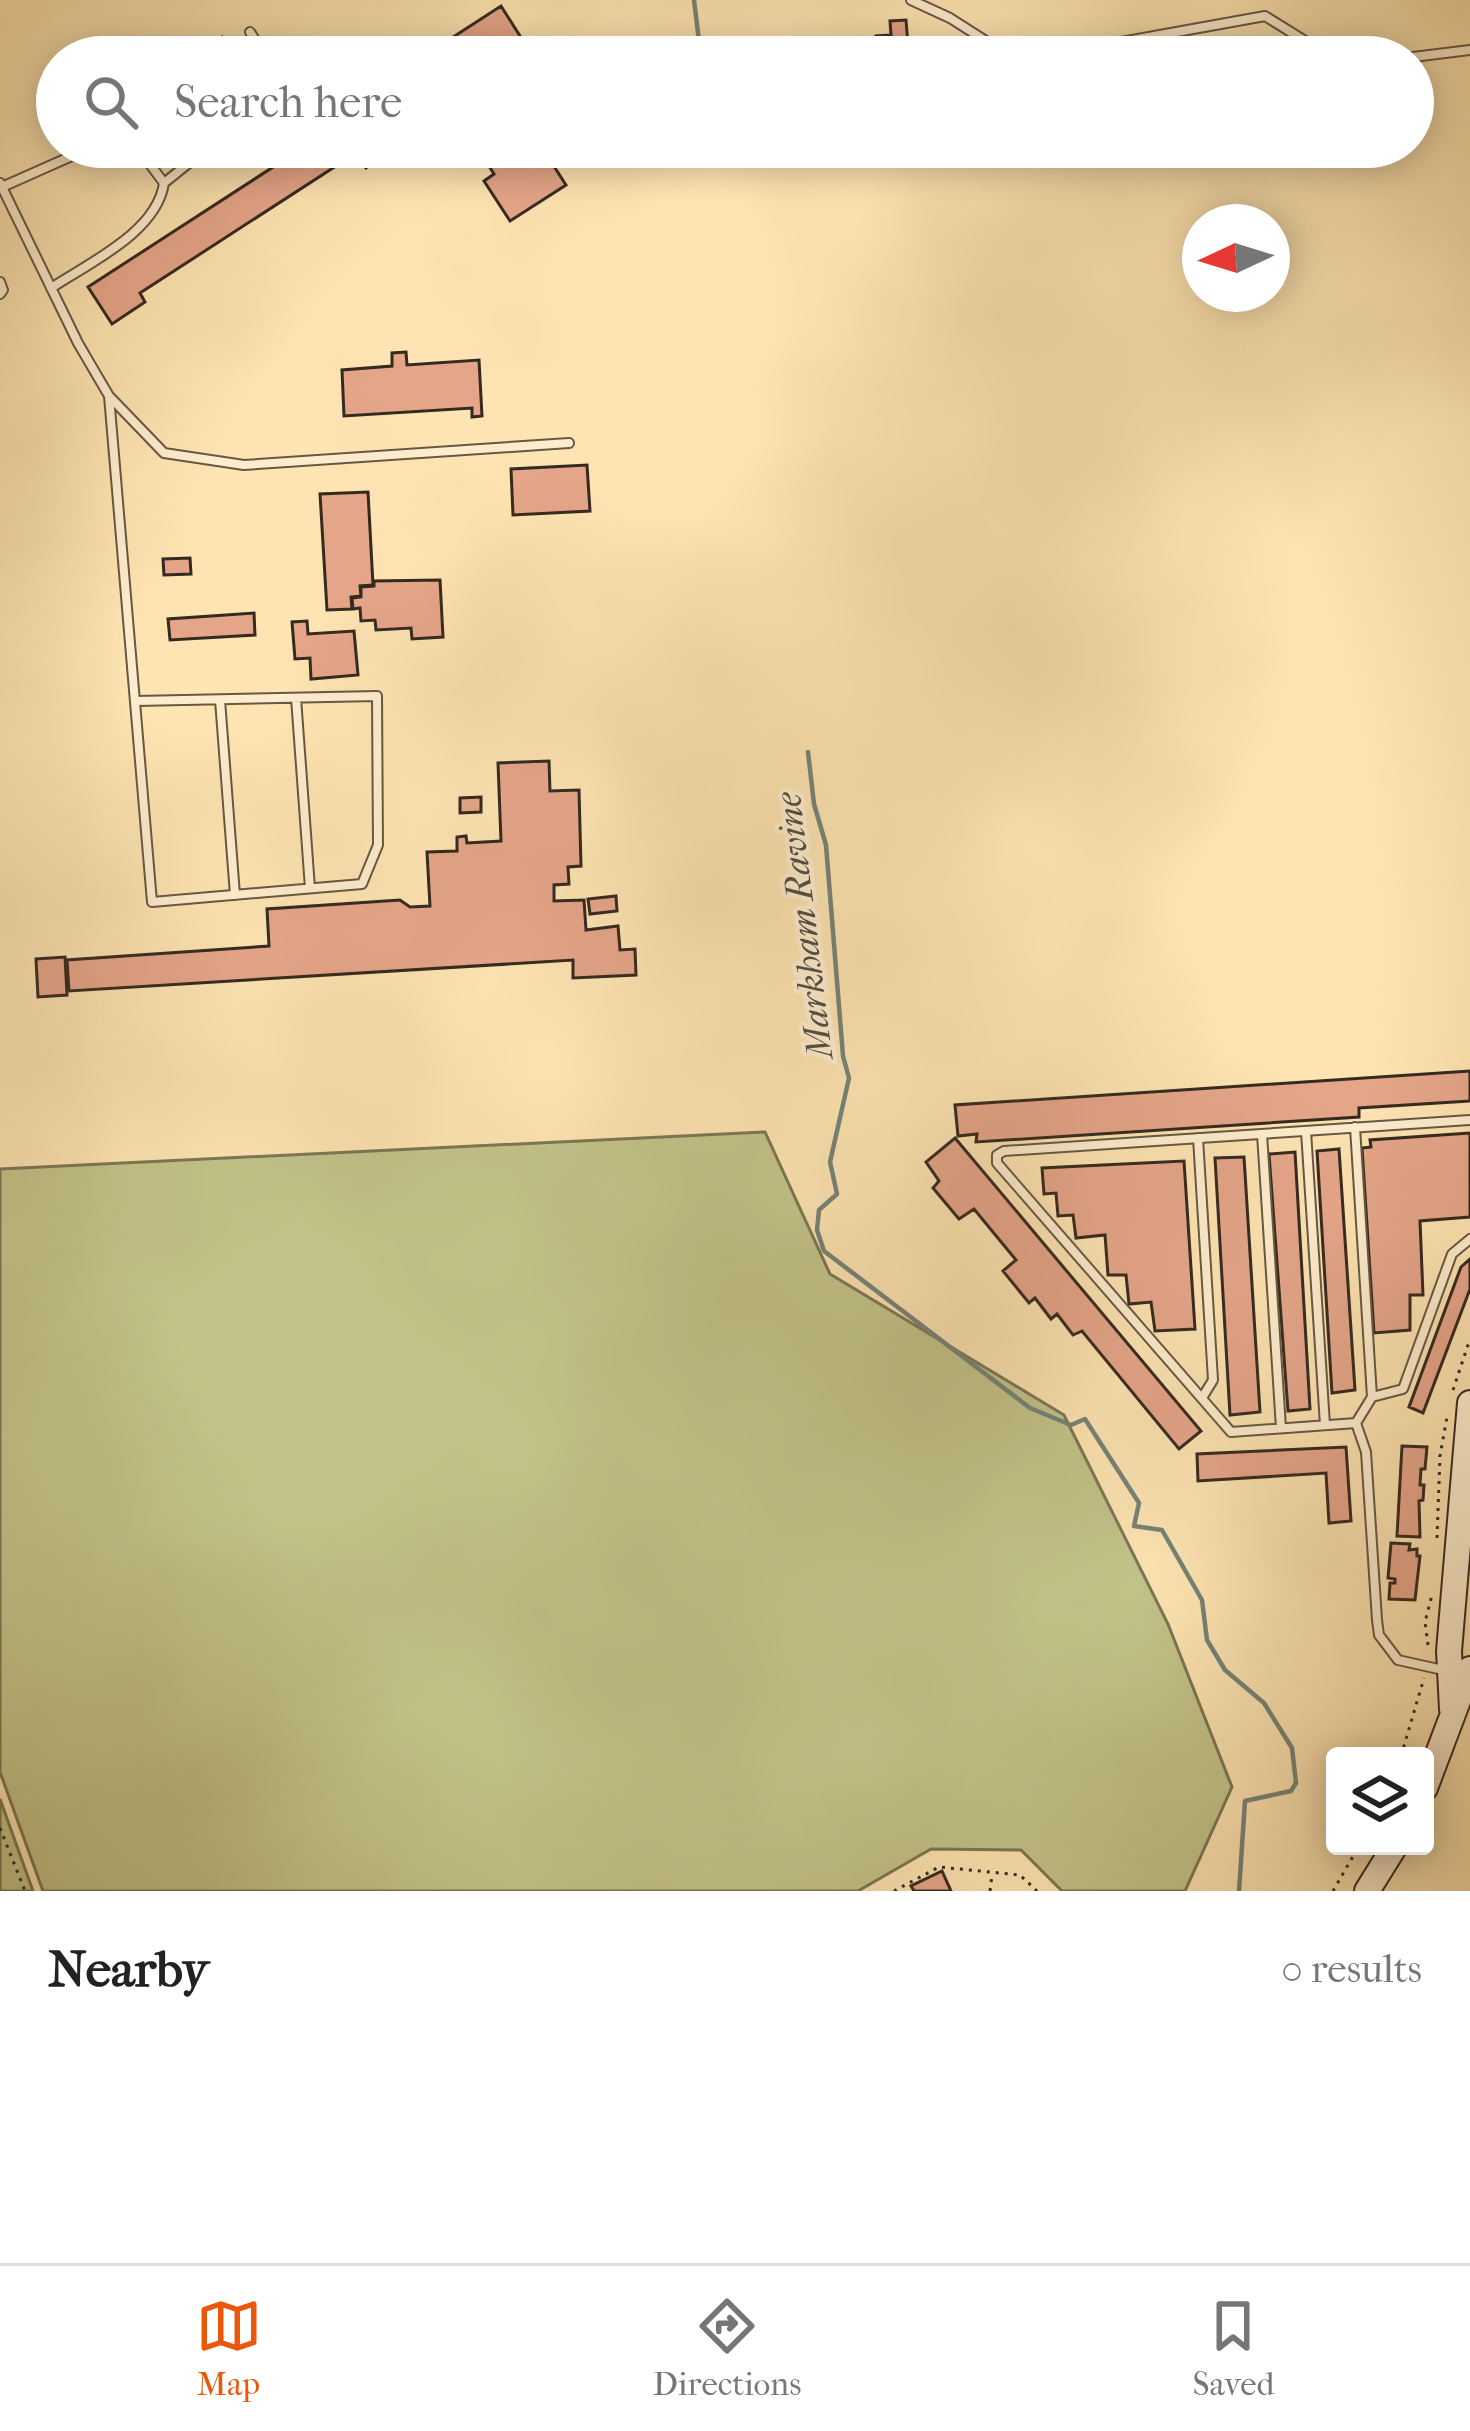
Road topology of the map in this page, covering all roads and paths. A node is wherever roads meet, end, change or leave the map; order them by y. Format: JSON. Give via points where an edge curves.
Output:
{"nodes":[{"id":1,"x":911,"y":0,"type":"edge"},
{"id":2,"x":250,"y":32,"type":"dead end"},
{"id":3,"x":253,"y":36,"type":"edge"},
{"id":4,"x":979,"y":36,"type":"edge"},
{"id":5,"x":1154,"y":36,"type":"edge"},
{"id":6,"x":1297,"y":36,"type":"edge"},
{"id":7,"x":1470,"y":50,"type":"edge"},
{"id":8,"x":1434,"y":54,"type":"edge"},
{"id":9,"x":42,"y":168,"type":"edge"},
{"id":10,"x":153,"y":168,"type":"edge"},
{"id":11,"x":183,"y":168,"type":"edge"},
{"id":12,"x":164,"y":183,"type":"junction"},
{"id":13,"x":1,"y":185,"type":"edge"},
{"id":14,"x":0,"y":283,"type":"edge"},
{"id":15,"x":51,"y":287,"type":"junction"},
{"id":16,"x":0,"y":294,"type":"edge"},
{"id":17,"x":109,"y":396,"type":"junction"},
{"id":18,"x":569,"y":443,"type":"dead end"},
{"id":19,"x":296,"y":698,"type":"junction"},
{"id":20,"x":220,"y":700,"type":"junction"},
{"id":21,"x":136,"y":701,"type":"junction"},
{"id":22,"x":310,"y":888,"type":"junction"},
{"id":23,"x":235,"y":895,"type":"junction"},
{"id":24,"x":1470,"y":1120,"type":"edge"},
{"id":25,"x":1355,"y":1127,"type":"junction"},
{"id":26,"x":1306,"y":1131,"type":"junction"},
{"id":27,"x":1262,"y":1134,"type":"junction"},
{"id":28,"x":1198,"y":1138,"type":"junction"},
{"id":29,"x":1470,"y":1239,"type":"edge"},
{"id":30,"x":1372,"y":1397,"type":"junction"},
{"id":31,"x":1202,"y":1398,"type":"junction"},
{"id":32,"x":1470,"y":1403,"type":"edge"},
{"id":33,"x":1356,"y":1423,"type":"junction"},
{"id":34,"x":1325,"y":1425,"type":"junction"},
{"id":35,"x":1281,"y":1428,"type":"junction"},
{"id":36,"x":1432,"y":1594,"type":"dead end"},
{"id":37,"x":1449,"y":1669,"type":"edge"},
{"id":38,"x":1404,"y":1747,"type":"edge"},
{"id":39,"x":1434,"y":1762,"type":"edge"},
{"id":40,"x":0,"y":1828,"type":"edge"},
{"id":41,"x":1355,"y":1855,"type":"edge"},
{"id":42,"x":1389,"y":1855,"type":"edge"},
{"id":43,"x":992,"y":1872,"type":"junction"},
{"id":44,"x":25,"y":1891,"type":"edge"},
{"id":45,"x":894,"y":1891,"type":"edge"},
{"id":46,"x":990,"y":1891,"type":"edge"},
{"id":47,"x":1037,"y":1891,"type":"edge"},
{"id":48,"x":1333,"y":1891,"type":"edge"},
{"id":49,"x":1367,"y":1891,"type":"edge"}],
"edges":[{"from":1,"to":4,"type":"lane"},
{"from":2,"to":3,"type":"lane"},
{"from":5,"to":6,"type":"lane","via":[[1264,16]]},
{"from":7,"to":8,"type":"lane"},
{"from":9,"to":13,"type":"lane"},
{"from":10,"to":12,"type":"lane"},
{"from":11,"to":12,"type":"lane"},
{"from":12,"to":15,"type":"lane","via":[[163,196],[122,241]]},
{"from":13,"to":15,"type":"lane"},
{"from":14,"to":16,"type":"lane"},
{"from":15,"to":17,"type":"lane"},
{"from":17,"to":18,"type":"lane","via":[[164,453],[244,465]]},
{"from":17,"to":21,"type":"lane"},
{"from":19,"to":20,"type":"lane"},
{"from":19,"to":22,"type":"lane"},
{"from":19,"to":22,"type":"lane","via":[[377,696],[378,845],[362,884]]},
{"from":20,"to":21,"type":"lane"},
{"from":20,"to":23,"type":"lane"},
{"from":21,"to":23,"type":"lane","via":[[152,902]]},
{"from":22,"to":23,"type":"lane"},
{"from":24,"to":25,"type":"lane"},
{"from":25,"to":26,"type":"lane"},
{"from":25,"to":30,"type":"lane"},
{"from":26,"to":27,"type":"lane"},
{"from":26,"to":34,"type":"lane"},
{"from":27,"to":28,"type":"lane"},
{"from":27,"to":35,"type":"lane"},
{"from":28,"to":31,"type":"lane","via":[[1214,1380]]},
{"from":28,"to":31,"type":"lane","via":[[997,1155]]},
{"from":29,"to":30,"type":"lane","via":[[1452,1254],[1402,1389]]},
{"from":30,"to":33,"type":"lane"},
{"from":31,"to":35,"type":"lane","via":[[1231,1432]]},
{"from":32,"to":37,"type":"street"},
{"from":33,"to":34,"type":"lane"},
{"from":33,"to":37,"type":"lane","via":[[1366,1452],[1379,1636],[1398,1660]]},
{"from":34,"to":35,"type":"lane"},
{"from":36,"to":37,"type":"path","via":[[1428,1645]]},
{"from":37,"to":38,"type":"path","via":[[1419,1703]]},
{"from":37,"to":39,"type":"street","via":[[1452,1709]]},
{"from":40,"to":44,"type":"path"},
{"from":41,"to":48,"type":"path"},
{"from":42,"to":49,"type":"street"},
{"from":43,"to":45,"type":"path","via":[[936,1867]]},
{"from":43,"to":46,"type":"path"},
{"from":43,"to":47,"type":"path","via":[[1020,1875]]}]}
